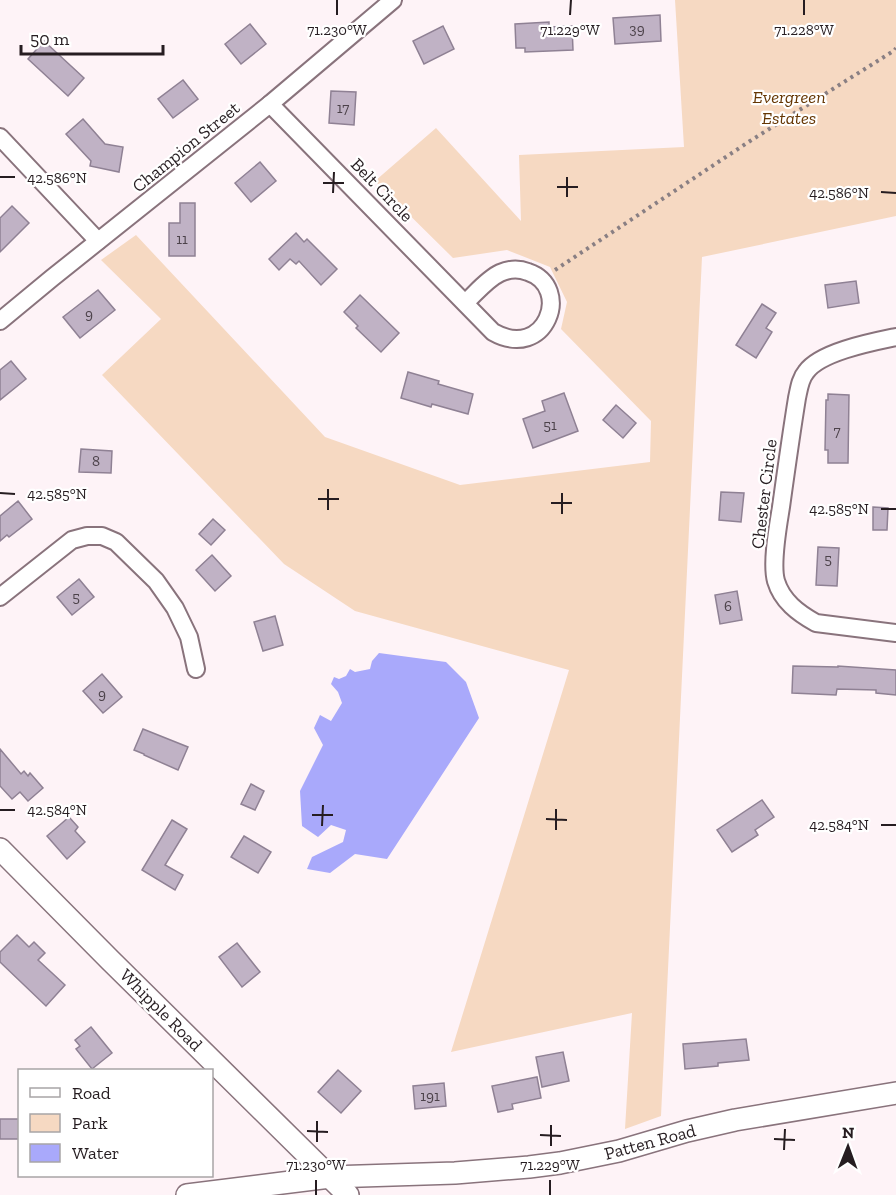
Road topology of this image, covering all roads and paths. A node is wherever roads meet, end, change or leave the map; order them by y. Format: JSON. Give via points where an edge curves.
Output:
{"nodes":[{"id":1,"x":393,"y":0,"type":"edge"},
{"id":2,"x":896,"y":48,"type":"edge"},
{"id":3,"x":270,"y":104,"type":"junction"},
{"id":4,"x":0,"y":137,"type":"edge"},
{"id":5,"x":98,"y":241,"type":"junction"},
{"id":6,"x":541,"y":280,"type":"junction"},
{"id":7,"x":465,"y":303,"type":"junction"},
{"id":8,"x":0,"y":321,"type":"edge"},
{"id":9,"x":896,"y":337,"type":"edge"},
{"id":10,"x":0,"y":597,"type":"edge"},
{"id":11,"x":896,"y":633,"type":"edge"},
{"id":12,"x":196,"y":669,"type":"dead end"},
{"id":13,"x":0,"y":849,"type":"edge"},
{"id":14,"x":896,"y":1093,"type":"edge"},
{"id":15,"x":330,"y":1177,"type":"junction"},
{"id":16,"x":187,"y":1195,"type":"edge"},
{"id":17,"x":348,"y":1195,"type":"edge"}],
"edges":[{"from":1,"to":3,"type":"street","name":"Champion Street"},
{"from":2,"to":6,"type":"path"},
{"from":3,"to":5,"type":"street","name":"Champion Street"},
{"from":3,"to":7,"type":"street","name":"Belt Circle"},
{"from":4,"to":5,"type":"street"},
{"from":5,"to":8,"type":"street","name":"Champion Street"},
{"from":6,"to":7,"type":"street","via":[[520,269],[498,273]]},
{"from":6,"to":7,"type":"street","name":"Belt Circle","via":[[551,301],[550,313],[545,324],[527,338],[515,340],[493,332]]},
{"from":9,"to":11,"type":"street","name":"Chester Circle","via":[[848,348],[822,359],[801,380],[775,545],[775,578],[791,606],[816,623]]},
{"from":10,"to":12,"type":"street","via":[[72,540],[102,536],[116,542],[156,581],[189,637]]},
{"from":13,"to":15,"type":"street","name":"Whipple Road"},
{"from":14,"to":15,"type":"street","name":"Patten Road","via":[[735,1120],[560,1163],[455,1173]]},
{"from":15,"to":16,"type":"street","name":"Patten Road"},
{"from":15,"to":17,"type":"street","name":"Whipple Road"}]}
